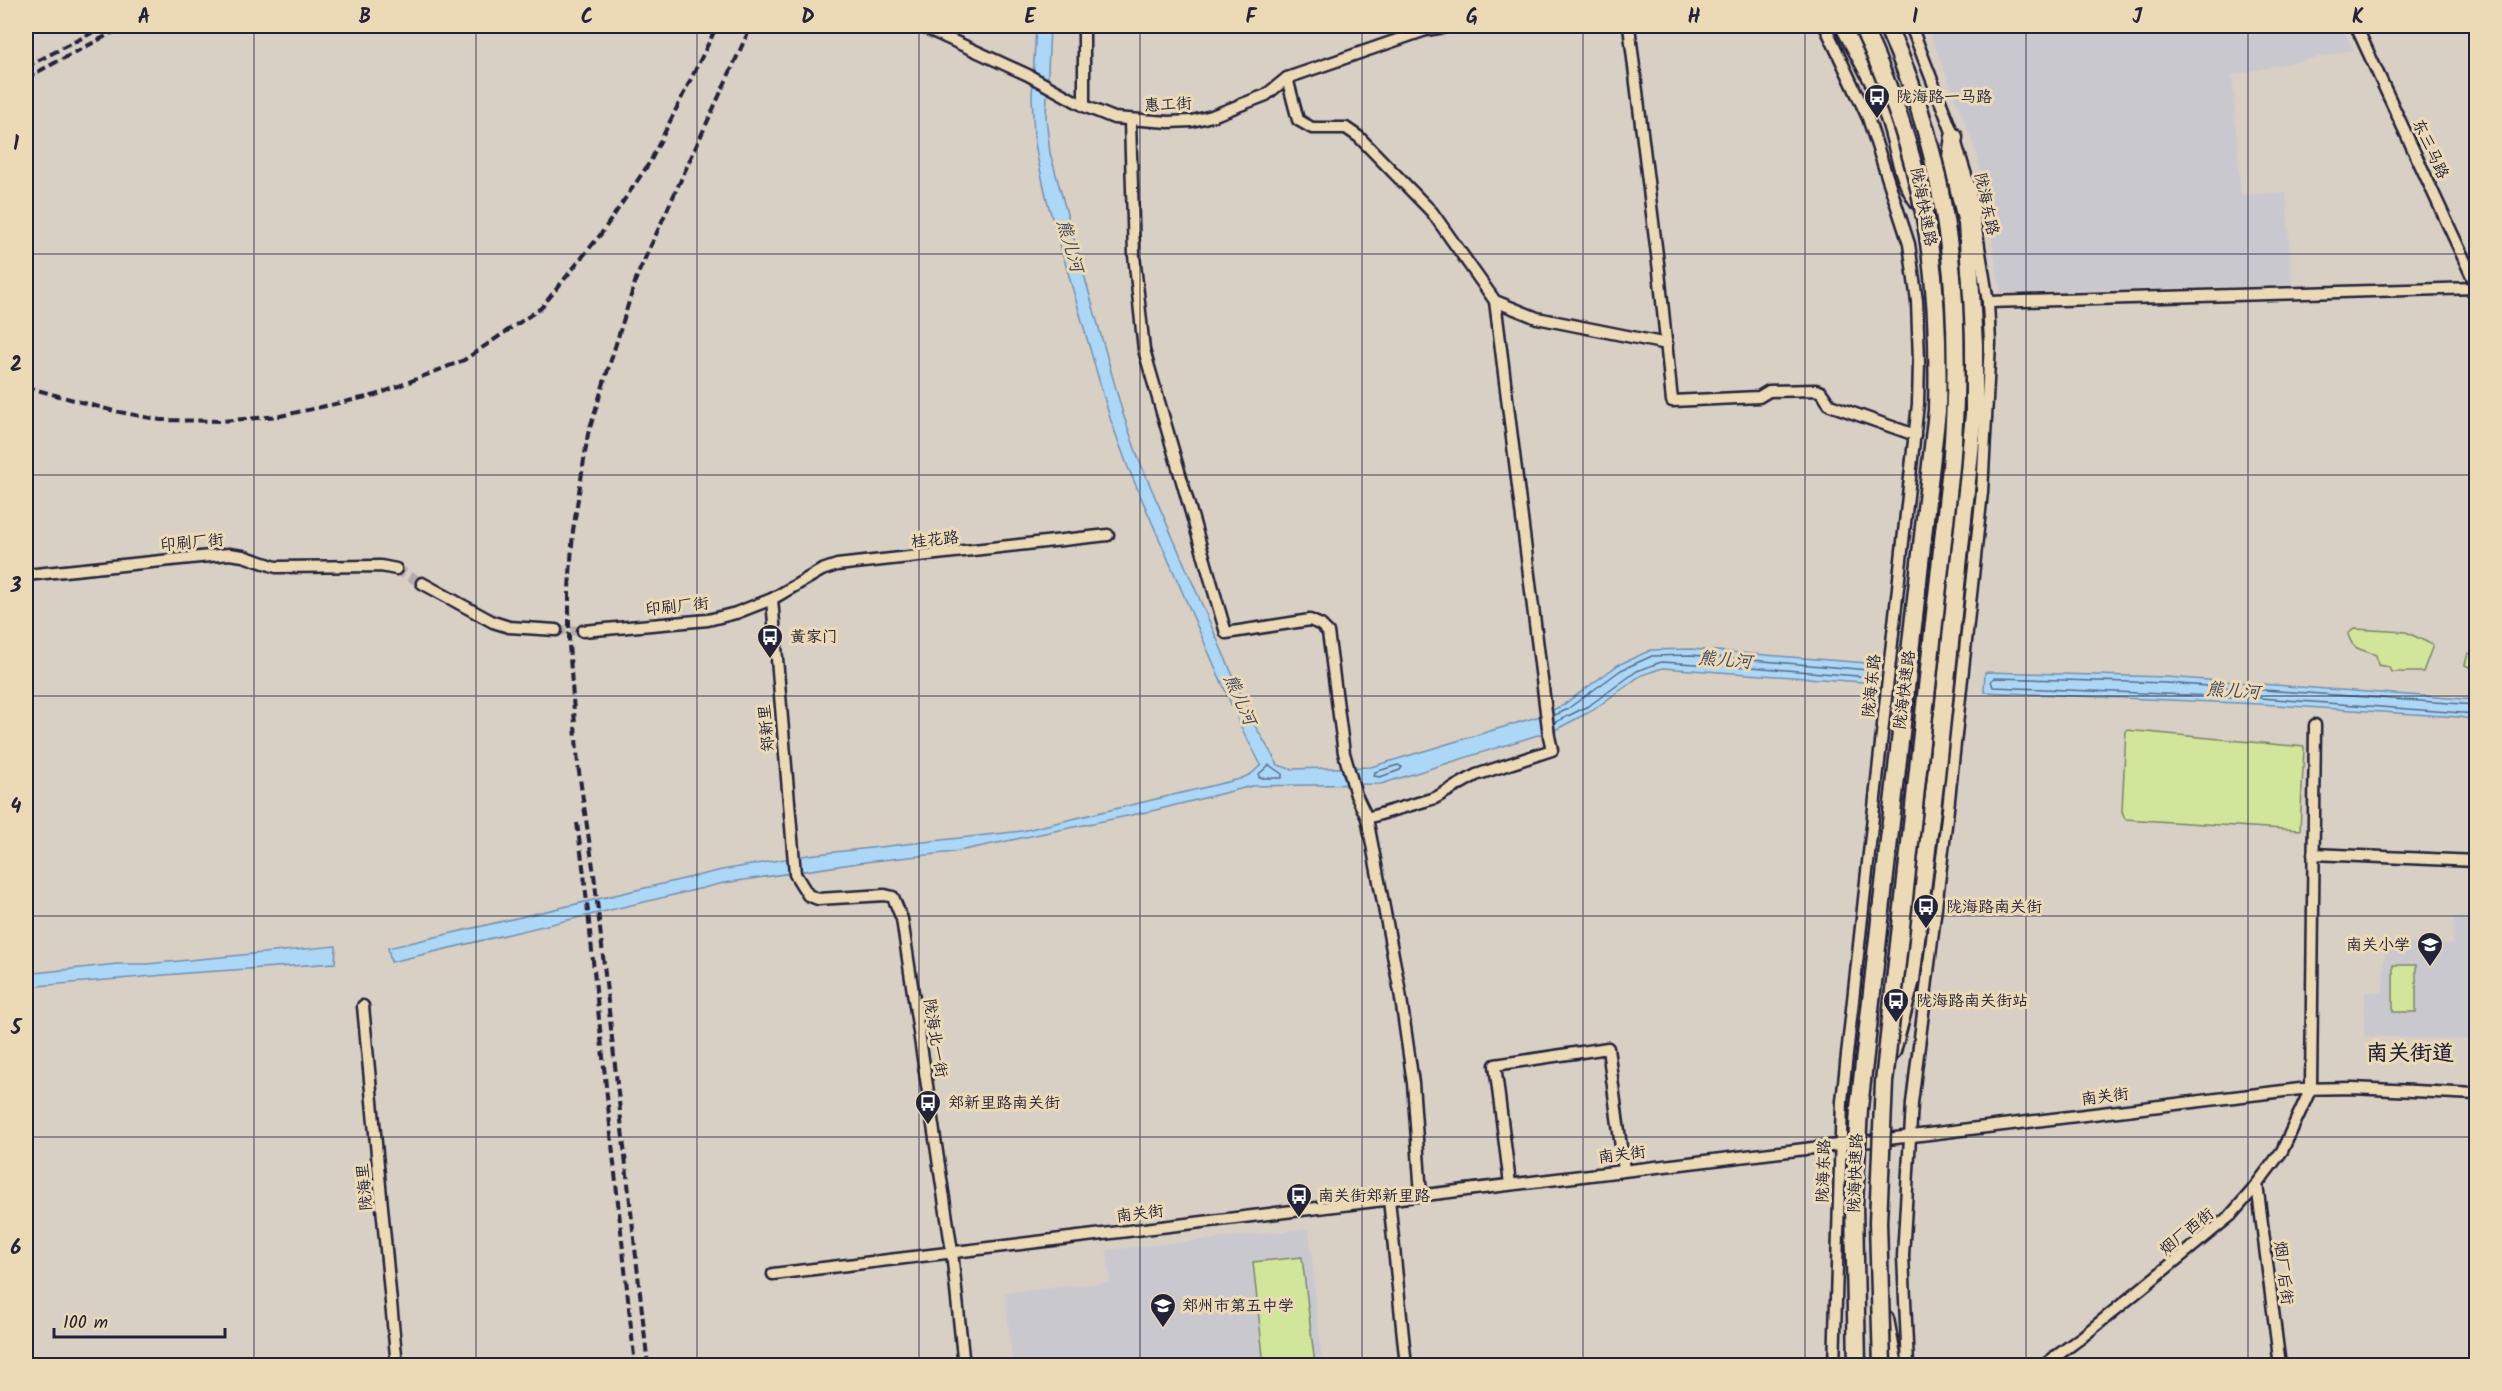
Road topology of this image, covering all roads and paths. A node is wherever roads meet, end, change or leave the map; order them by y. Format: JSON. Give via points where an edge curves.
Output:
{"nodes":[{"id":1,"x":921,"y":26,"type":"edge"},
{"id":2,"x":1084,"y":26,"type":"edge"},
{"id":3,"x":1450,"y":26,"type":"edge"},
{"id":4,"x":1629,"y":26,"type":"edge"},
{"id":5,"x":1825,"y":26,"type":"edge"},
{"id":6,"x":1844,"y":26,"type":"edge"},
{"id":7,"x":1862,"y":26,"type":"edge"},
{"id":8,"x":1887,"y":26,"type":"edge"},
{"id":9,"x":1911,"y":26,"type":"edge"},
{"id":10,"x":2356,"y":26,"type":"edge"},
{"id":11,"x":1287,"y":78,"type":"junction"},
{"id":12,"x":1084,"y":106,"type":"junction"},
{"id":13,"x":1130,"y":121,"type":"junction"},
{"id":14,"x":1954,"y":136,"type":"junction"},
{"id":15,"x":1925,"y":209,"type":"junction"},
{"id":16,"x":2476,"y":286,"type":"edge"},
{"id":17,"x":1495,"y":301,"type":"junction"},
{"id":18,"x":1988,"y":302,"type":"junction"},
{"id":19,"x":1667,"y":344,"type":"junction"},
{"id":20,"x":1915,"y":435,"type":"junction"},
{"id":21,"x":1108,"y":535,"type":"dead end"},
{"id":22,"x":396,"y":569,"type":"tunnel mouth"},
{"id":23,"x":26,"y":574,"type":"edge"},
{"id":24,"x":422,"y":584,"type":"tunnel mouth"},
{"id":25,"x":772,"y":599,"type":"junction"},
{"id":26,"x":556,"y":630,"type":"tunnel mouth"},
{"id":27,"x":583,"y":631,"type":"tunnel mouth"},
{"id":28,"x":2314,"y":725,"type":"dead end"},
{"id":29,"x":1367,"y":818,"type":"junction"},
{"id":30,"x":2313,"y":854,"type":"junction"},
{"id":31,"x":2476,"y":861,"type":"edge"},
{"id":32,"x":795,"y":874,"type":"joint"},
{"id":33,"x":363,"y":1006,"type":"dead end"},
{"id":34,"x":1884,"y":1082,"type":"junction"},
{"id":35,"x":2311,"y":1088,"type":"junction"},
{"id":36,"x":2476,"y":1094,"type":"edge"},
{"id":37,"x":1910,"y":1135,"type":"junction"},
{"id":38,"x":1840,"y":1144,"type":"junction"},
{"id":39,"x":1624,"y":1170,"type":"junction"},
{"id":40,"x":1510,"y":1184,"type":"junction"},
{"id":41,"x":2257,"y":1184,"type":"junction"},
{"id":42,"x":1421,"y":1195,"type":"junction"},
{"id":43,"x":1389,"y":1199,"type":"junction"},
{"id":44,"x":952,"y":1252,"type":"junction"},
{"id":45,"x":773,"y":1274,"type":"dead end"},
{"id":46,"x":1855,"y":1295,"type":"junction"},
{"id":47,"x":1880,"y":1295,"type":"junction"},
{"id":48,"x":397,"y":1365,"type":"edge"},
{"id":49,"x":964,"y":1365,"type":"edge"},
{"id":50,"x":1406,"y":1365,"type":"edge"},
{"id":51,"x":1834,"y":1365,"type":"edge"},
{"id":52,"x":1849,"y":1365,"type":"edge"},
{"id":53,"x":1857,"y":1365,"type":"edge"},
{"id":54,"x":1882,"y":1365,"type":"edge"},
{"id":55,"x":1894,"y":1365,"type":"edge"},
{"id":56,"x":1908,"y":1365,"type":"edge"},
{"id":57,"x":2043,"y":1365,"type":"edge"},
{"id":58,"x":2280,"y":1365,"type":"edge"}],
"edges":[{"from":1,"to":12,"type":"street","name":"惠工街","via":[[1028,75]]},
{"from":2,"to":12,"type":"street"},
{"from":3,"to":11,"type":"street","name":"惠工街","via":[[1426,30]]},
{"from":4,"to":19,"type":"street"},
{"from":5,"to":20,"type":"street","name":"陇海东路","via":[[1868,118],[1909,244],[1917,301],[1919,362]]},
{"from":6,"to":15,"type":"highway","via":[[1890,120],[1913,195]]},
{"from":7,"to":15,"type":"highway","name":"陇海快速路","bridge":true,"via":[[1901,117]]},
{"from":8,"to":34,"type":"highway","name":"陇海快速路","bridge":true,"via":[[1916,96],[1947,218],[1957,370],[1952,467]]},
{"from":9,"to":14,"type":"street","name":"陇海东路"},
{"from":10,"to":16,"type":"street","name":"东三马路"},
{"from":11,"to":13,"type":"street","name":"惠工街","via":[[1266,95],[1212,116],[1192,121]]},
{"from":11,"to":17,"type":"street","via":[[1298,120],[1312,128],[1346,128],[1359,137],[1432,212]]},
{"from":12,"to":13,"type":"street","name":"惠工街"},
{"from":13,"to":29,"type":"street","via":[[1134,255],[1144,350],[1226,633],[1310,620],[1328,632],[1344,753]]},
{"from":14,"to":18,"type":"street","name":"陇海东路","via":[[1969,185]]},
{"from":14,"to":34,"type":"highway","bridge":true,"via":[[1951,157],[1967,223],[1974,414],[1913,969]]},
{"from":15,"to":46,"type":"highway","name":"陇海快速路","bridge":true,"via":[[1938,323],[1937,411],[1861,1086],[1854,1205]]},
{"from":16,"to":18,"type":"street"},
{"from":17,"to":19,"type":"street","via":[[1537,318]]},
{"from":17,"to":29,"type":"street","via":[[1552,750],[1476,775],[1435,798]]},
{"from":18,"to":37,"type":"street","name":"陇海东路","via":[[1990,343],[1982,492]]},
{"from":19,"to":20,"type":"street","via":[[1672,401],[1816,390],[1830,405]]},
{"from":20,"to":38,"type":"street","name":"陇海东路"},
{"from":21,"to":25,"type":"street","name":"桂花路","via":[[837,565]]},
{"from":22,"to":23,"type":"street","name":"印刷厂街","via":[[276,567],[229,554]]},
{"from":24,"to":26,"type":"street","via":[[493,622]]},
{"from":25,"to":27,"type":"street","name":"印刷厂街","via":[[708,620]]},
{"from":25,"to":32,"type":"street","name":"郑新里"},
{"from":28,"to":30,"type":"street"},
{"from":29,"to":42,"type":"street","via":[[1400,992],[1413,1083]]},
{"from":30,"to":31,"type":"street"},
{"from":30,"to":35,"type":"street"},
{"from":32,"to":44,"type":"street","name":"陇海北一街","via":[[808,896],[818,899],[885,895],[898,906]]},
{"from":33,"to":48,"type":"street","name":"陇海里"},
{"from":34,"to":47,"type":"highway","name":"陇海快速路","bridge":true,"via":[[1878,1222]]},
{"from":35,"to":36,"type":"street","name":"南关街"},
{"from":35,"to":37,"type":"street","name":"南关街"},
{"from":35,"to":41,"type":"street","name":"烟厂西街","via":[[2282,1151]]},
{"from":37,"to":38,"type":"street","name":"南关街"},
{"from":37,"to":56,"type":"street","name":"陇海东路","via":[[1903,1256]]},
{"from":38,"to":39,"type":"street","name":"南关街"},
{"from":38,"to":51,"type":"street","name":"陇海东路"},
{"from":39,"to":40,"type":"street","name":"南关街"},
{"from":39,"to":40,"type":"street","via":[[1608,1048],[1495,1065]]},
{"from":40,"to":42,"type":"street","name":"南关街"},
{"from":41,"to":57,"type":"street","name":"烟厂西街","via":[[2230,1216]]},
{"from":41,"to":58,"type":"street","name":"烟厂后街"},
{"from":42,"to":43,"type":"street","name":"南关街"},
{"from":43,"to":44,"type":"street","name":"南关街"},
{"from":43,"to":50,"type":"street"},
{"from":44,"to":45,"type":"street","name":"南关街"},
{"from":44,"to":49,"type":"street","name":"陇海北一街"},
{"from":46,"to":52,"type":"highway","bridge":true},
{"from":46,"to":53,"type":"highway","name":"陇海快速路","bridge":true},
{"from":47,"to":54,"type":"highway","name":"陇海快速路","bridge":true},
{"from":47,"to":55,"type":"highway","bridge":true}]}
